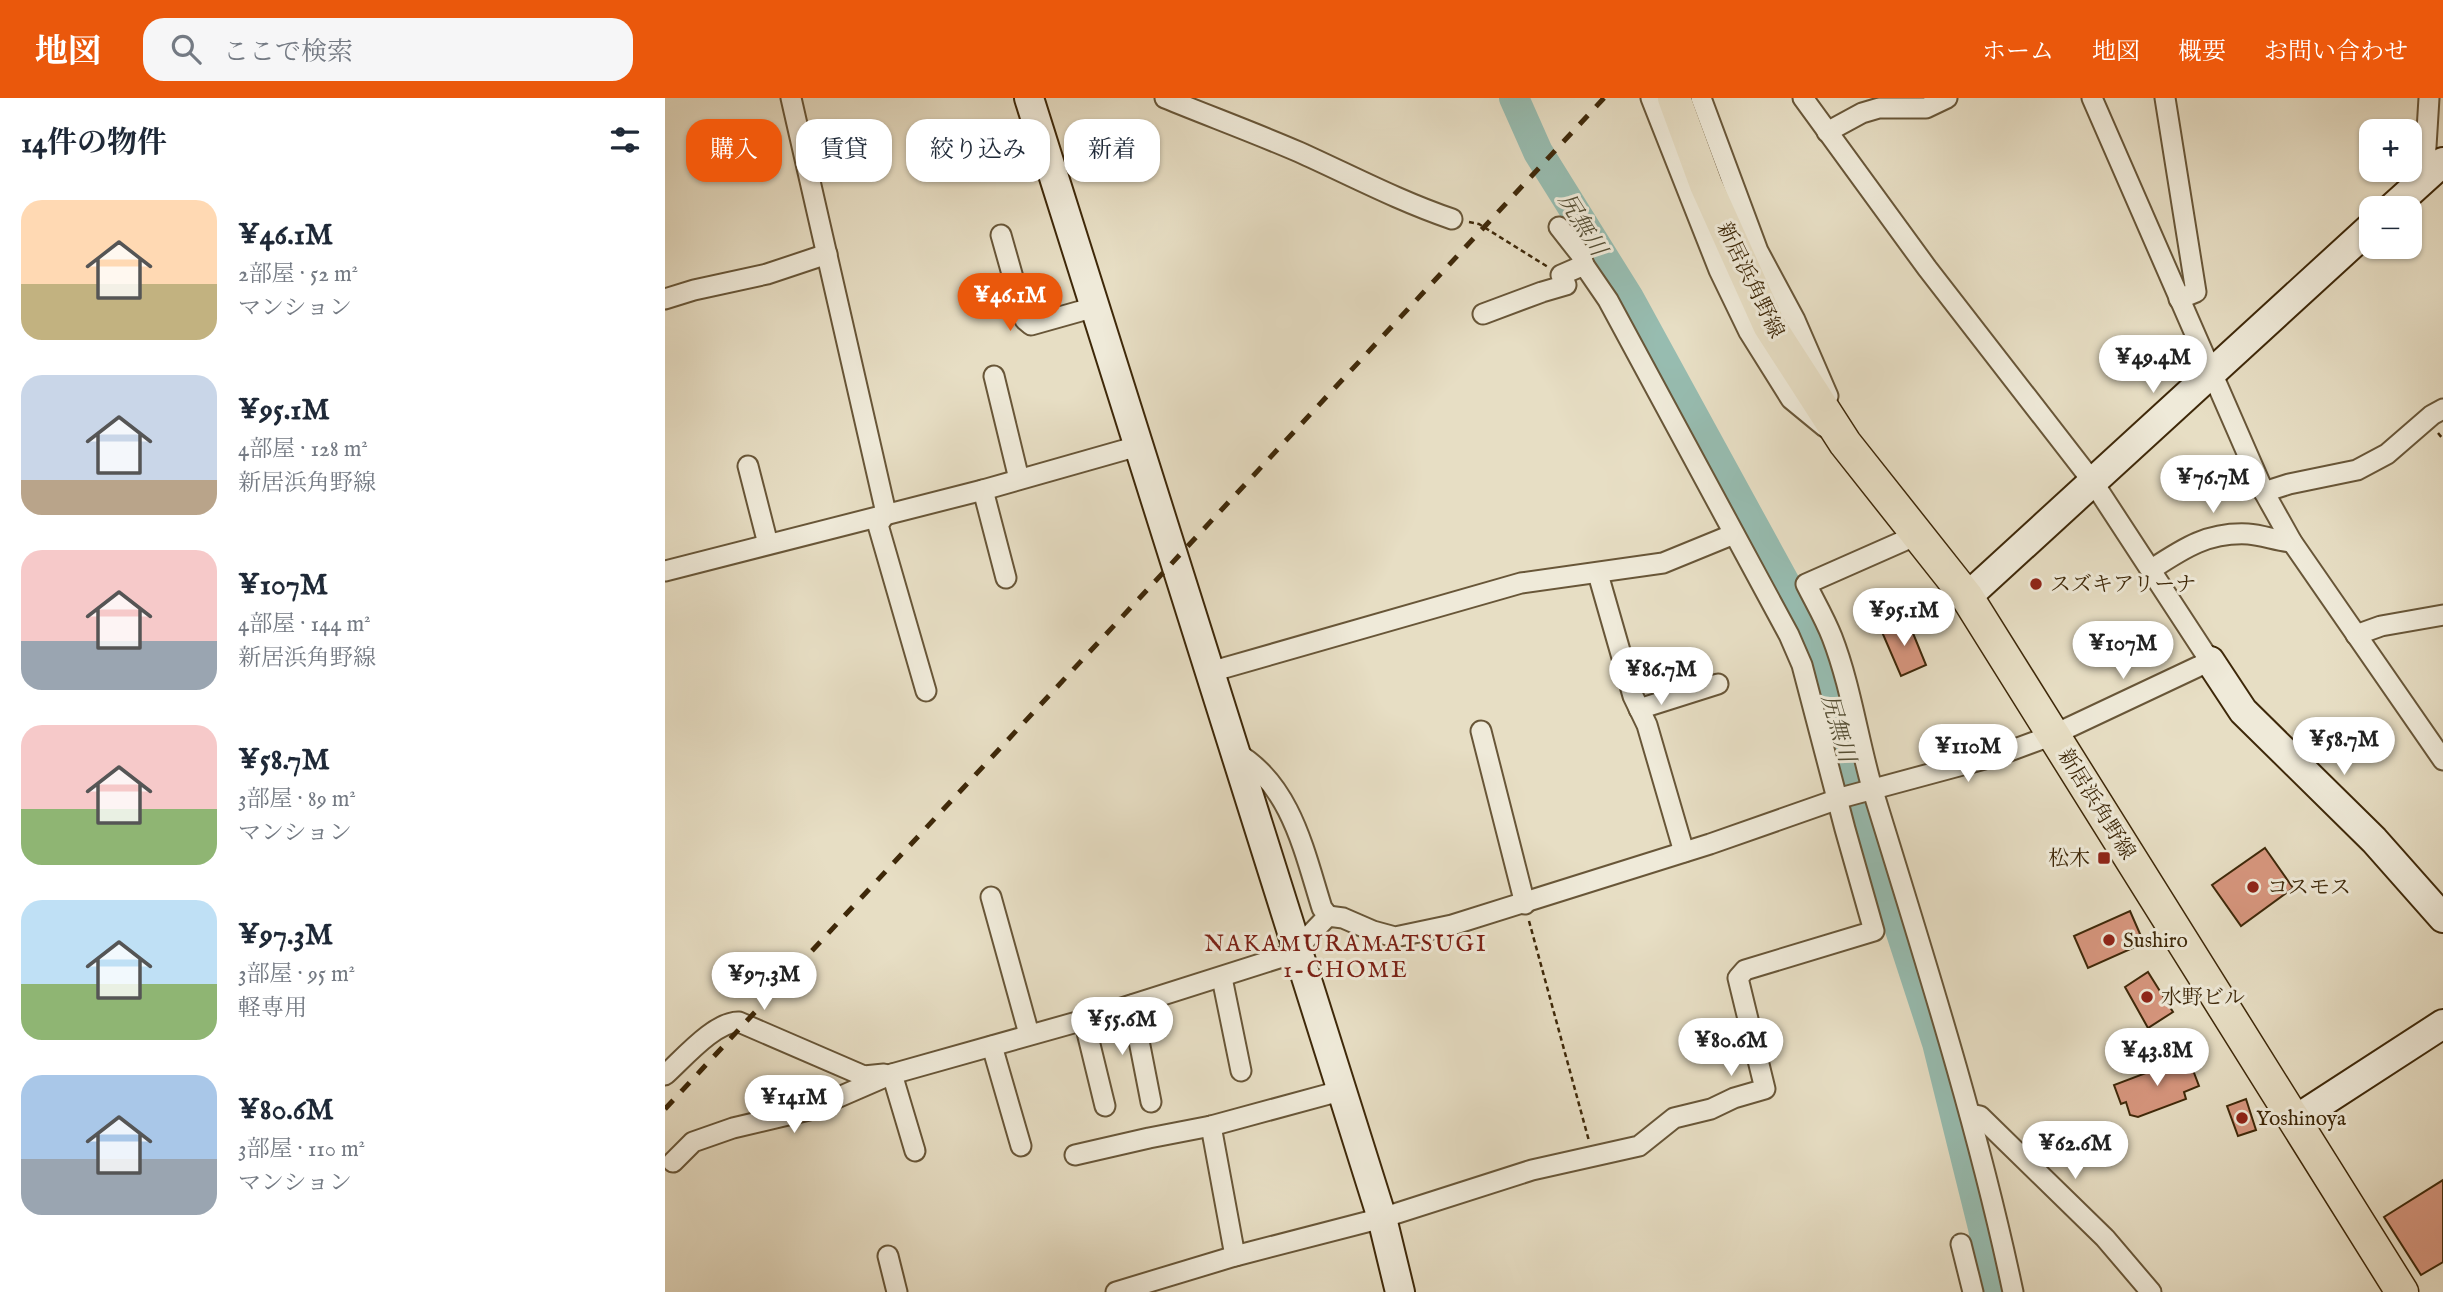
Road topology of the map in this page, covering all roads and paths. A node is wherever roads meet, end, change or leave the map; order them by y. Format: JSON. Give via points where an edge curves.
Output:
{"nodes":[{"id":1,"x":791,"y":98,"type":"edge"},
{"id":2,"x":1029,"y":98,"type":"edge"},
{"id":3,"x":1164,"y":98,"type":"edge"},
{"id":4,"x":1651,"y":98,"type":"edge"},
{"id":5,"x":1674,"y":98,"type":"edge"},
{"id":6,"x":1701,"y":98,"type":"edge"},
{"id":7,"x":1803,"y":98,"type":"edge"},
{"id":8,"x":1947,"y":98,"type":"edge"},
{"id":9,"x":2092,"y":98,"type":"edge"},
{"id":10,"x":2165,"y":98,"type":"edge"},
{"id":11,"x":2429,"y":98,"type":"edge"},
{"id":12,"x":1827,"y":132,"type":"junction"},
{"id":13,"x":2433,"y":171,"type":"edge"},
{"id":14,"x":2405,"y":196,"type":"edge"},
{"id":15,"x":1452,"y":219,"type":"joint"},
{"id":16,"x":1559,"y":227,"type":"dead end"},
{"id":17,"x":1001,"y":235,"type":"dead end"},
{"id":18,"x":2359,"y":238,"type":"edge"},
{"id":19,"x":827,"y":254,"type":"junction"},
{"id":20,"x":1584,"y":265,"type":"junction"},
{"id":21,"x":1562,"y":275,"type":"junction"},
{"id":22,"x":665,"y":299,"type":"edge"},
{"id":23,"x":2179,"y":299,"type":"junction"},
{"id":24,"x":1095,"y":307,"type":"junction"},
{"id":25,"x":1483,"y":314,"type":"dead end"},
{"id":26,"x":2212,"y":375,"type":"junction"},
{"id":27,"x":994,"y":376,"type":"dead end"},
{"id":28,"x":2443,"y":409,"type":"edge"},
{"id":29,"x":1845,"y":443,"type":"junction"},
{"id":30,"x":1138,"y":446,"type":"junction"},
{"id":31,"x":748,"y":466,"type":"dead end"},
{"id":32,"x":1019,"y":479,"type":"junction"},
{"id":33,"x":2093,"y":482,"type":"junction"},
{"id":34,"x":983,"y":490,"type":"junction"},
{"id":35,"x":2264,"y":492,"type":"junction"},
{"id":36,"x":886,"y":513,"type":"junction"},
{"id":37,"x":1734,"y":534,"type":"junction"},
{"id":38,"x":1917,"y":535,"type":"junction"},
{"id":39,"x":2292,"y":542,"type":"junction"},
{"id":40,"x":768,"y":544,"type":"junction"},
{"id":41,"x":2152,"y":569,"type":"junction"},
{"id":42,"x":665,"y":571,"type":"edge"},
{"id":43,"x":1598,"y":574,"type":"junction"},
{"id":44,"x":1006,"y":578,"type":"dead end"},
{"id":45,"x":1967,"y":597,"type":"junction"},
{"id":46,"x":2443,"y":615,"type":"edge"},
{"id":47,"x":2356,"y":635,"type":"junction"},
{"id":48,"x":2210,"y":661,"type":"junction"},
{"id":49,"x":1210,"y":672,"type":"junction"},
{"id":50,"x":1718,"y":684,"type":"dead end"},
{"id":51,"x":926,"y":691,"type":"dead end"},
{"id":52,"x":1639,"y":709,"type":"junction"},
{"id":53,"x":1481,"y":731,"type":"dead end"},
{"id":54,"x":2053,"y":735,"type":"junction"},
{"id":55,"x":1235,"y":752,"type":"junction"},
{"id":56,"x":2443,"y":760,"type":"edge"},
{"id":57,"x":1871,"y":790,"type":"junction"},
{"id":58,"x":1841,"y":798,"type":"junction"},
{"id":59,"x":1684,"y":852,"type":"junction"},
{"id":60,"x":991,"y":897,"type":"dead end"},
{"id":61,"x":1525,"y":904,"type":"junction"},
{"id":62,"x":1328,"y":916,"type":"junction"},
{"id":63,"x":2443,"y":918,"type":"edge"},
{"id":64,"x":1299,"y":952,"type":"junction"},
{"id":65,"x":1222,"y":978,"type":"junction"},
{"id":66,"x":1132,"y":1005,"type":"junction"},
{"id":67,"x":1084,"y":1020,"type":"junction"},
{"id":68,"x":2443,"y":1024,"type":"edge"},
{"id":69,"x":1029,"y":1034,"type":"junction"},
{"id":70,"x":992,"y":1046,"type":"junction"},
{"id":71,"x":1241,"y":1071,"type":"dead end"},
{"id":72,"x":892,"y":1074,"type":"junction"},
{"id":73,"x":665,"y":1076,"type":"edge"},
{"id":74,"x":1340,"y":1091,"type":"junction"},
{"id":75,"x":1151,"y":1102,"type":"dead end"},
{"id":76,"x":1105,"y":1106,"type":"dead end"},
{"id":77,"x":1970,"y":1114,"type":"junction"},
{"id":78,"x":2295,"y":1120,"type":"junction"},
{"id":79,"x":1210,"y":1126,"type":"junction"},
{"id":80,"x":1021,"y":1146,"type":"dead end"},
{"id":81,"x":915,"y":1151,"type":"dead end"},
{"id":82,"x":1075,"y":1156,"type":"dead end"},
{"id":83,"x":1593,"y":1157,"type":"junction"},
{"id":84,"x":673,"y":1162,"type":"dead end"},
{"id":85,"x":1382,"y":1219,"type":"junction"},
{"id":86,"x":1961,"y":1244,"type":"dead end"},
{"id":87,"x":1235,"y":1255,"type":"junction"},
{"id":88,"x":888,"y":1256,"type":"dead end"},
{"id":89,"x":897,"y":1292,"type":"edge"},
{"id":90,"x":1116,"y":1292,"type":"edge"},
{"id":91,"x":1400,"y":1292,"type":"edge"},
{"id":92,"x":1973,"y":1292,"type":"edge"},
{"id":93,"x":2013,"y":1292,"type":"edge"},
{"id":94,"x":2151,"y":1292,"type":"edge"},
{"id":95,"x":2402,"y":1292,"type":"edge"}],
"edges":[{"from":1,"to":19,"type":"street"},
{"from":2,"to":24,"type":"street"},
{"from":3,"to":15,"type":"street"},
{"from":4,"to":29,"type":"street","via":[[1719,270],[1749,332],[1791,398]]},
{"from":5,"to":29,"type":"main road","name":"新居浜角野線","via":[[1706,185],[1769,325]]},
{"from":6,"to":29,"type":"street","via":[[1758,251],[1795,320]]},
{"from":7,"to":12,"type":"street"},
{"from":8,"to":12,"type":"street","via":[[1926,108],[1878,108]]},
{"from":9,"to":23,"type":"street"},
{"from":10,"to":23,"type":"street","via":[[2196,292]]},
{"from":11,"to":13,"type":"street"},
{"from":12,"to":33,"type":"street"},
{"from":13,"to":14,"type":"street"},
{"from":15,"to":21,"type":"path","via":[[1479,225]]},
{"from":16,"to":20,"type":"street"},
{"from":17,"to":24,"type":"street","via":[[1025,320],[1031,325]]},
{"from":18,"to":26,"type":"street"},
{"from":19,"to":22,"type":"street"},
{"from":19,"to":36,"type":"street"},
{"from":20,"to":21,"type":"street"},
{"from":20,"to":37,"type":"street","via":[[1625,330]]},
{"from":21,"to":25,"type":"street","via":[[1566,285]]},
{"from":23,"to":26,"type":"street"},
{"from":24,"to":30,"type":"street"},
{"from":26,"to":33,"type":"street"},
{"from":26,"to":35,"type":"street"},
{"from":27,"to":32,"type":"street"},
{"from":28,"to":35,"type":"street","via":[[2387,454],[2357,470]]},
{"from":29,"to":38,"type":"main road","name":"新居浜角野線"},
{"from":30,"to":32,"type":"street"},
{"from":30,"to":49,"type":"street"},
{"from":31,"to":40,"type":"street"},
{"from":32,"to":34,"type":"street"},
{"from":33,"to":41,"type":"street"},
{"from":33,"to":45,"type":"street"},
{"from":34,"to":36,"type":"street"},
{"from":34,"to":44,"type":"street"},
{"from":35,"to":39,"type":"street"},
{"from":36,"to":40,"type":"street"},
{"from":36,"to":51,"type":"street","via":[[878,525]]},
{"from":37,"to":43,"type":"street","via":[[1663,563]]},
{"from":37,"to":58,"type":"street","via":[[1802,665]]},
{"from":38,"to":45,"type":"main road","name":"新居浜角野線"},
{"from":38,"to":57,"type":"street","via":[[1806,584],[1832,636]]},
{"from":39,"to":41,"type":"street","via":[[2251,534],[2217,534]]},
{"from":39,"to":47,"type":"street"},
{"from":40,"to":42,"type":"street"},
{"from":41,"to":48,"type":"street"},
{"from":43,"to":49,"type":"street","via":[[1521,583]]},
{"from":43,"to":52,"type":"street"},
{"from":45,"to":54,"type":"main road","name":"新居浜角野線"},
{"from":46,"to":47,"type":"street"},
{"from":47,"to":56,"type":"street"},
{"from":48,"to":54,"type":"street"},
{"from":48,"to":63,"type":"street","via":[[2243,711],[2374,840]]},
{"from":49,"to":55,"type":"street"},
{"from":50,"to":52,"type":"street"},
{"from":52,"to":59,"type":"street"},
{"from":53,"to":61,"type":"street"},
{"from":54,"to":57,"type":"street","via":[[1996,756]]},
{"from":54,"to":78,"type":"main road","name":"新居浜角野線"},
{"from":55,"to":62,"type":"street","via":[[1253,762],[1273,784],[1297,830]]},
{"from":55,"to":64,"type":"street"},
{"from":57,"to":58,"type":"street"},
{"from":57,"to":77,"type":"street"},
{"from":58,"to":59,"type":"street"},
{"from":58,"to":83,"type":"street","via":[[1845,830],[1874,931],[1745,970],[1738,978],[1765,1089],[1674,1118],[1639,1146]]},
{"from":59,"to":61,"type":"street"},
{"from":60,"to":69,"type":"street"},
{"from":61,"to":62,"type":"street","via":[[1395,937]]},
{"from":61,"to":83,"type":"path"},
{"from":62,"to":64,"type":"street"},
{"from":64,"to":65,"type":"street"},
{"from":64,"to":74,"type":"street"},
{"from":65,"to":66,"type":"street"},
{"from":65,"to":71,"type":"street"},
{"from":66,"to":67,"type":"street"},
{"from":66,"to":75,"type":"street"},
{"from":67,"to":69,"type":"street"},
{"from":67,"to":76,"type":"street"},
{"from":68,"to":78,"type":"street"},
{"from":69,"to":70,"type":"street"},
{"from":70,"to":72,"type":"street"},
{"from":70,"to":80,"type":"street"},
{"from":72,"to":73,"type":"street","via":[[864,1076],[731,1021]]},
{"from":72,"to":81,"type":"street"},
{"from":72,"to":84,"type":"street","via":[[809,1110],[693,1142]]},
{"from":74,"to":79,"type":"street"},
{"from":74,"to":85,"type":"street"},
{"from":77,"to":93,"type":"street"},
{"from":77,"to":94,"type":"street","via":[[1980,1116],[2105,1238]]},
{"from":78,"to":95,"type":"main road","name":"新居浜角野線"},
{"from":79,"to":82,"type":"street"},
{"from":79,"to":87,"type":"street"},
{"from":83,"to":85,"type":"street","via":[[1532,1170]]},
{"from":85,"to":87,"type":"street"},
{"from":85,"to":91,"type":"street"},
{"from":86,"to":92,"type":"street"},
{"from":87,"to":90,"type":"street"},
{"from":88,"to":89,"type":"street"}]}
